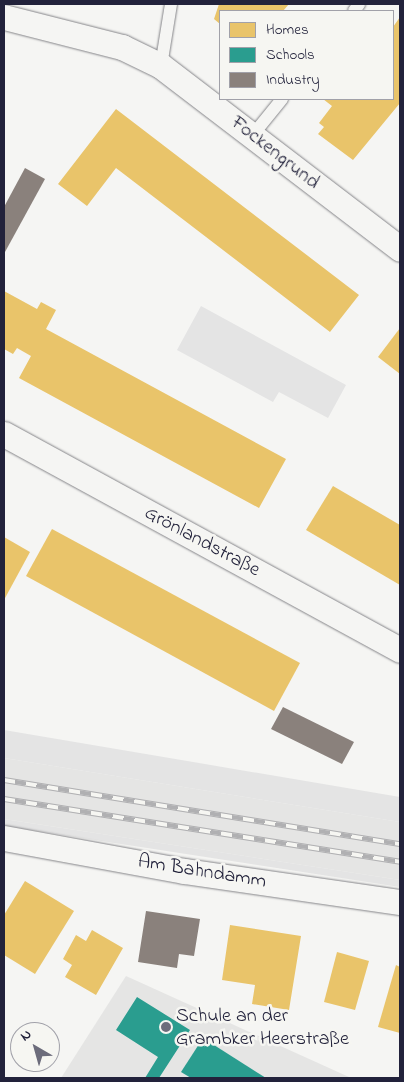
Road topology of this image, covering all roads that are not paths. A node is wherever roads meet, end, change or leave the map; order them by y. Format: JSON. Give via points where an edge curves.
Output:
{"nodes":[{"id":1,"x":171,"y":4,"type":"edge"},
{"id":2,"x":4,"y":17,"type":"edge"},
{"id":3,"x":161,"y":66,"type":"junction"},
{"id":4,"x":281,"y":100,"type":"edge"},
{"id":5,"x":252,"y":136,"type":"junction"},
{"id":6,"x":398,"y":243,"type":"edge"},
{"id":7,"x":4,"y":434,"type":"edge"},
{"id":8,"x":400,"y":650,"type":"edge"},
{"id":9,"x":4,"y":838,"type":"edge"},
{"id":10,"x":400,"y":902,"type":"edge"}],
"edges":[{"from":1,"to":3,"type":"lane"},
{"from":2,"to":3,"type":"street","name":"Fockengrund","via":[[122,47]]},
{"from":3,"to":5,"type":"street","name":"Fockengrund"},
{"from":4,"to":5,"type":"lane"},
{"from":5,"to":6,"type":"street","name":"Fockengrund"},
{"from":7,"to":8,"type":"street","name":"Grönlandstraße"},
{"from":9,"to":10,"type":"street","name":"Am Bahndamm","via":[[184,871]]}]}
